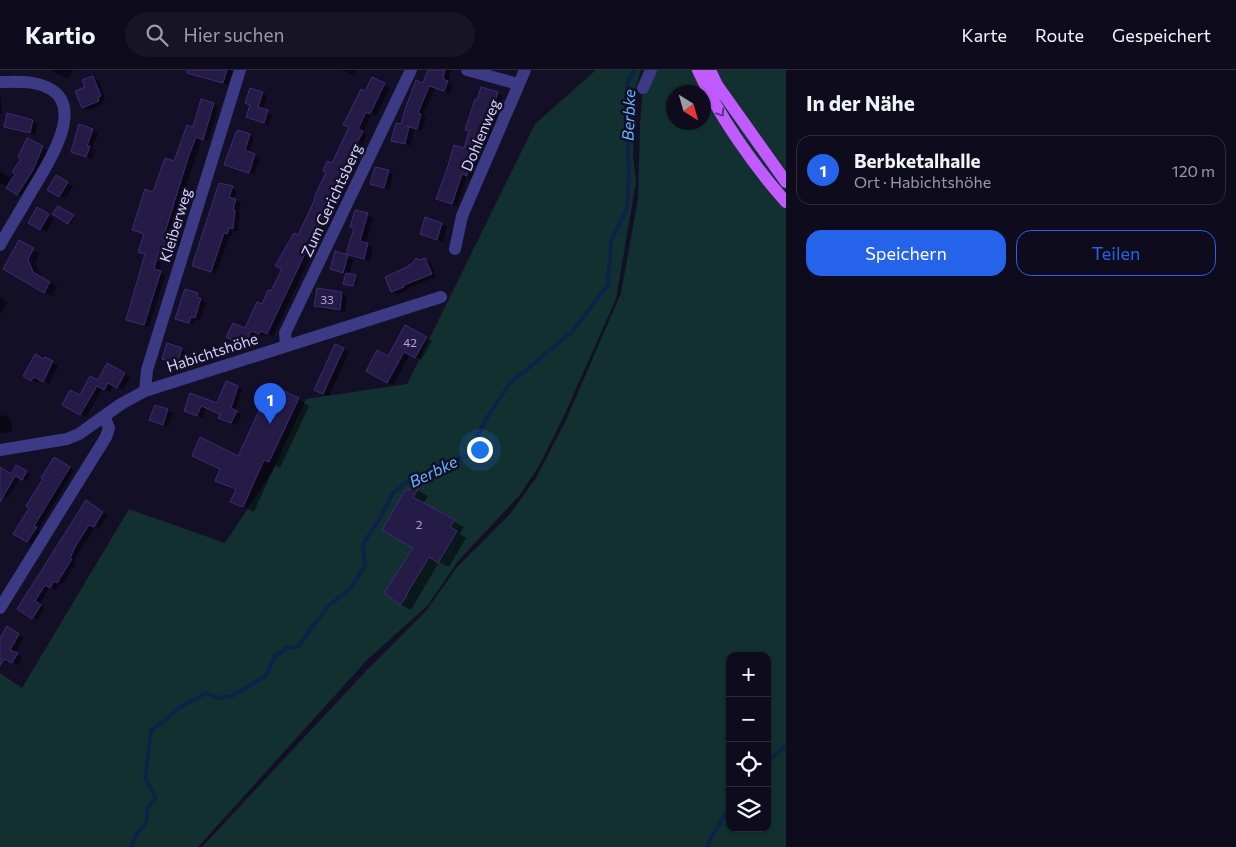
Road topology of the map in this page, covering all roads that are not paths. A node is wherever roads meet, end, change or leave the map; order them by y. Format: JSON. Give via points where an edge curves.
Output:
{"nodes":[{"id":1,"x":240,"y":70,"type":"edge"},
{"id":2,"x":411,"y":70,"type":"edge"},
{"id":3,"x":467,"y":70,"type":"edge"},
{"id":4,"x":525,"y":70,"type":"edge"},
{"id":5,"x":651,"y":70,"type":"edge"},
{"id":6,"x":698,"y":70,"type":"edge"},
{"id":7,"x":710,"y":70,"type":"edge"},
{"id":8,"x":0,"y":82,"type":"edge"},
{"id":9,"x":518,"y":84,"type":"junction"},
{"id":10,"x":643,"y":88,"type":"dead end"},
{"id":11,"x":786,"y":182,"type":"edge"},
{"id":12,"x":786,"y":202,"type":"edge"},
{"id":13,"x":0,"y":245,"type":"edge"},
{"id":14,"x":455,"y":249,"type":"dead end"},
{"id":15,"x":441,"y":297,"type":"dead end"},
{"id":16,"x":286,"y":345,"type":"junction"},
{"id":17,"x":145,"y":391,"type":"junction"},
{"id":18,"x":104,"y":416,"type":"junction"},
{"id":19,"x":0,"y":450,"type":"edge"},
{"id":20,"x":0,"y":608,"type":"edge"}],
"edges":[{"from":1,"to":17,"type":"street","name":"Kleiberweg","via":[[147,370]]},
{"from":2,"to":16,"type":"street","name":"Zum Gerichtsberg","via":[[285,333]]},
{"from":3,"to":9,"type":"street","name":"Dohlenweg"},
{"from":4,"to":9,"type":"street"},
{"from":5,"to":10,"type":"street"},
{"from":6,"to":12,"type":"main road","one_way":true,"via":[[708,93],[758,169]]},
{"from":7,"to":11,"type":"main road","via":[[722,93]]},
{"from":8,"to":13,"type":"street","via":[[29,82],[54,91],[65,115],[53,154]]},
{"from":9,"to":14,"type":"street","name":"Dohlenweg","via":[[462,216]]},
{"from":15,"to":16,"type":"street","name":"Habichtshöhe"},
{"from":16,"to":17,"type":"street","name":"Habichtshöhe"},
{"from":17,"to":18,"type":"street","name":"Habichtshöhe"},
{"from":18,"to":19,"type":"street","name":"Habichtshöhe","via":[[90,428],[67,439]]},
{"from":18,"to":20,"type":"street","via":[[108,428],[106,437]]}]}
